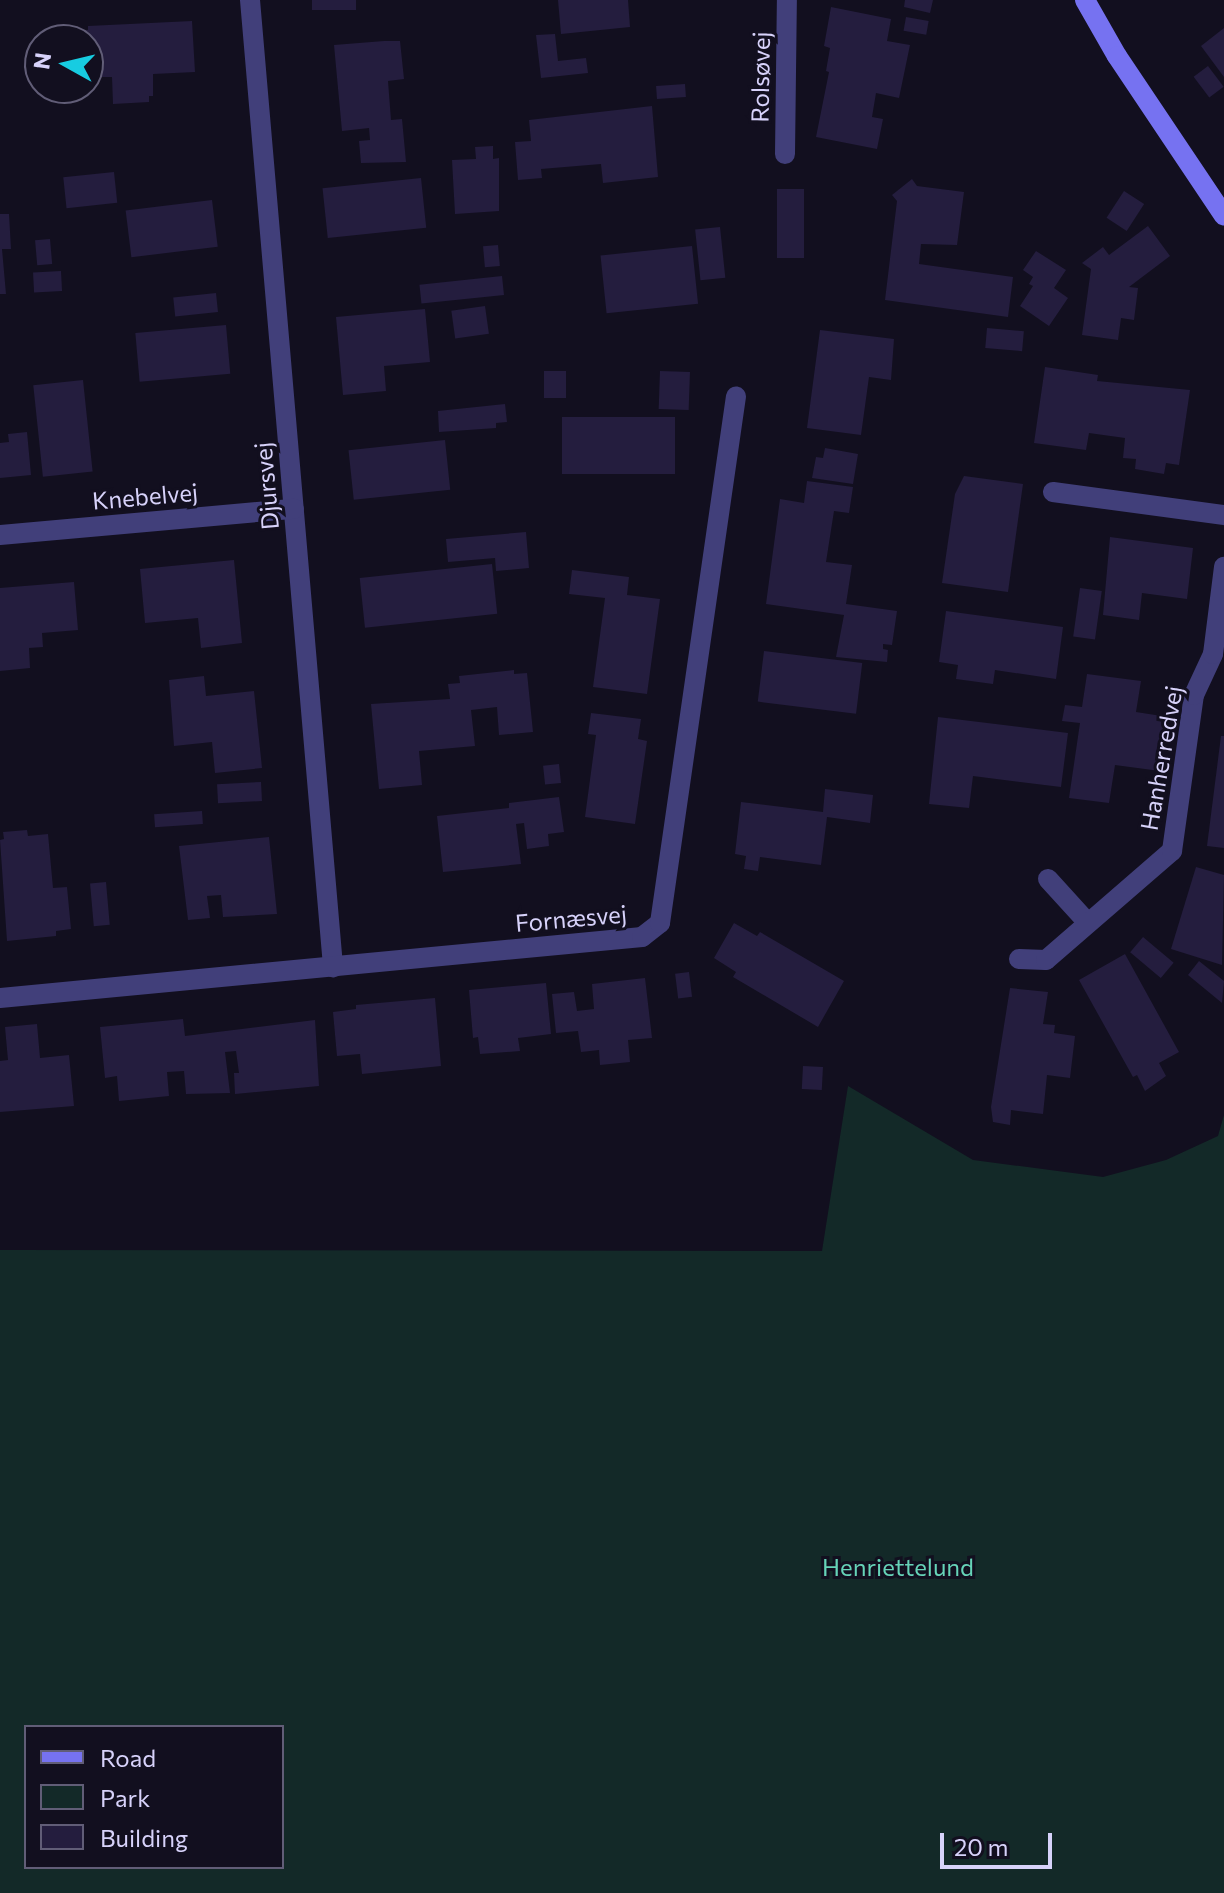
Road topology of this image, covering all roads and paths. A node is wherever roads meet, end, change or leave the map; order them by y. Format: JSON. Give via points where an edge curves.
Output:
{"nodes":[{"id":1,"x":250,"y":0,"type":"edge"},
{"id":2,"x":787,"y":0,"type":"edge"},
{"id":3,"x":1085,"y":0,"type":"edge"},
{"id":4,"x":785,"y":154,"type":"dead end"},
{"id":5,"x":1224,"y":216,"type":"edge"},
{"id":6,"x":736,"y":396,"type":"dead end"},
{"id":7,"x":1053,"y":492,"type":"dead end"},
{"id":8,"x":294,"y":509,"type":"junction"},
{"id":9,"x":1224,"y":515,"type":"edge"},
{"id":10,"x":0,"y":535,"type":"edge"},
{"id":11,"x":1224,"y":567,"type":"edge"},
{"id":12,"x":1048,"y":879,"type":"dead end"},
{"id":13,"x":1088,"y":923,"type":"junction"},
{"id":14,"x":1019,"y":959,"type":"dead end"},
{"id":15,"x":333,"y":967,"type":"junction"},
{"id":16,"x":0,"y":998,"type":"edge"}],
"edges":[{"from":1,"to":8,"type":"street","name":"Djursvej"},
{"from":2,"to":4,"type":"street","name":"Rolsøvej"},
{"from":3,"to":5,"type":"street"},
{"from":6,"to":15,"type":"street","name":"Fornæsvej","via":[[660,923],[642,937]]},
{"from":7,"to":9,"type":"street"},
{"from":8,"to":10,"type":"street","name":"Knebelvej"},
{"from":8,"to":15,"type":"street","name":"Djursvej"},
{"from":11,"to":13,"type":"street","name":"Hanherredvej","via":[[1213,654],[1194,695],[1172,851]]},
{"from":12,"to":13,"type":"street"},
{"from":13,"to":14,"type":"street","name":"Hanherredvej","via":[[1046,960]]},
{"from":15,"to":16,"type":"street","name":"Fornæsvej"}]}
